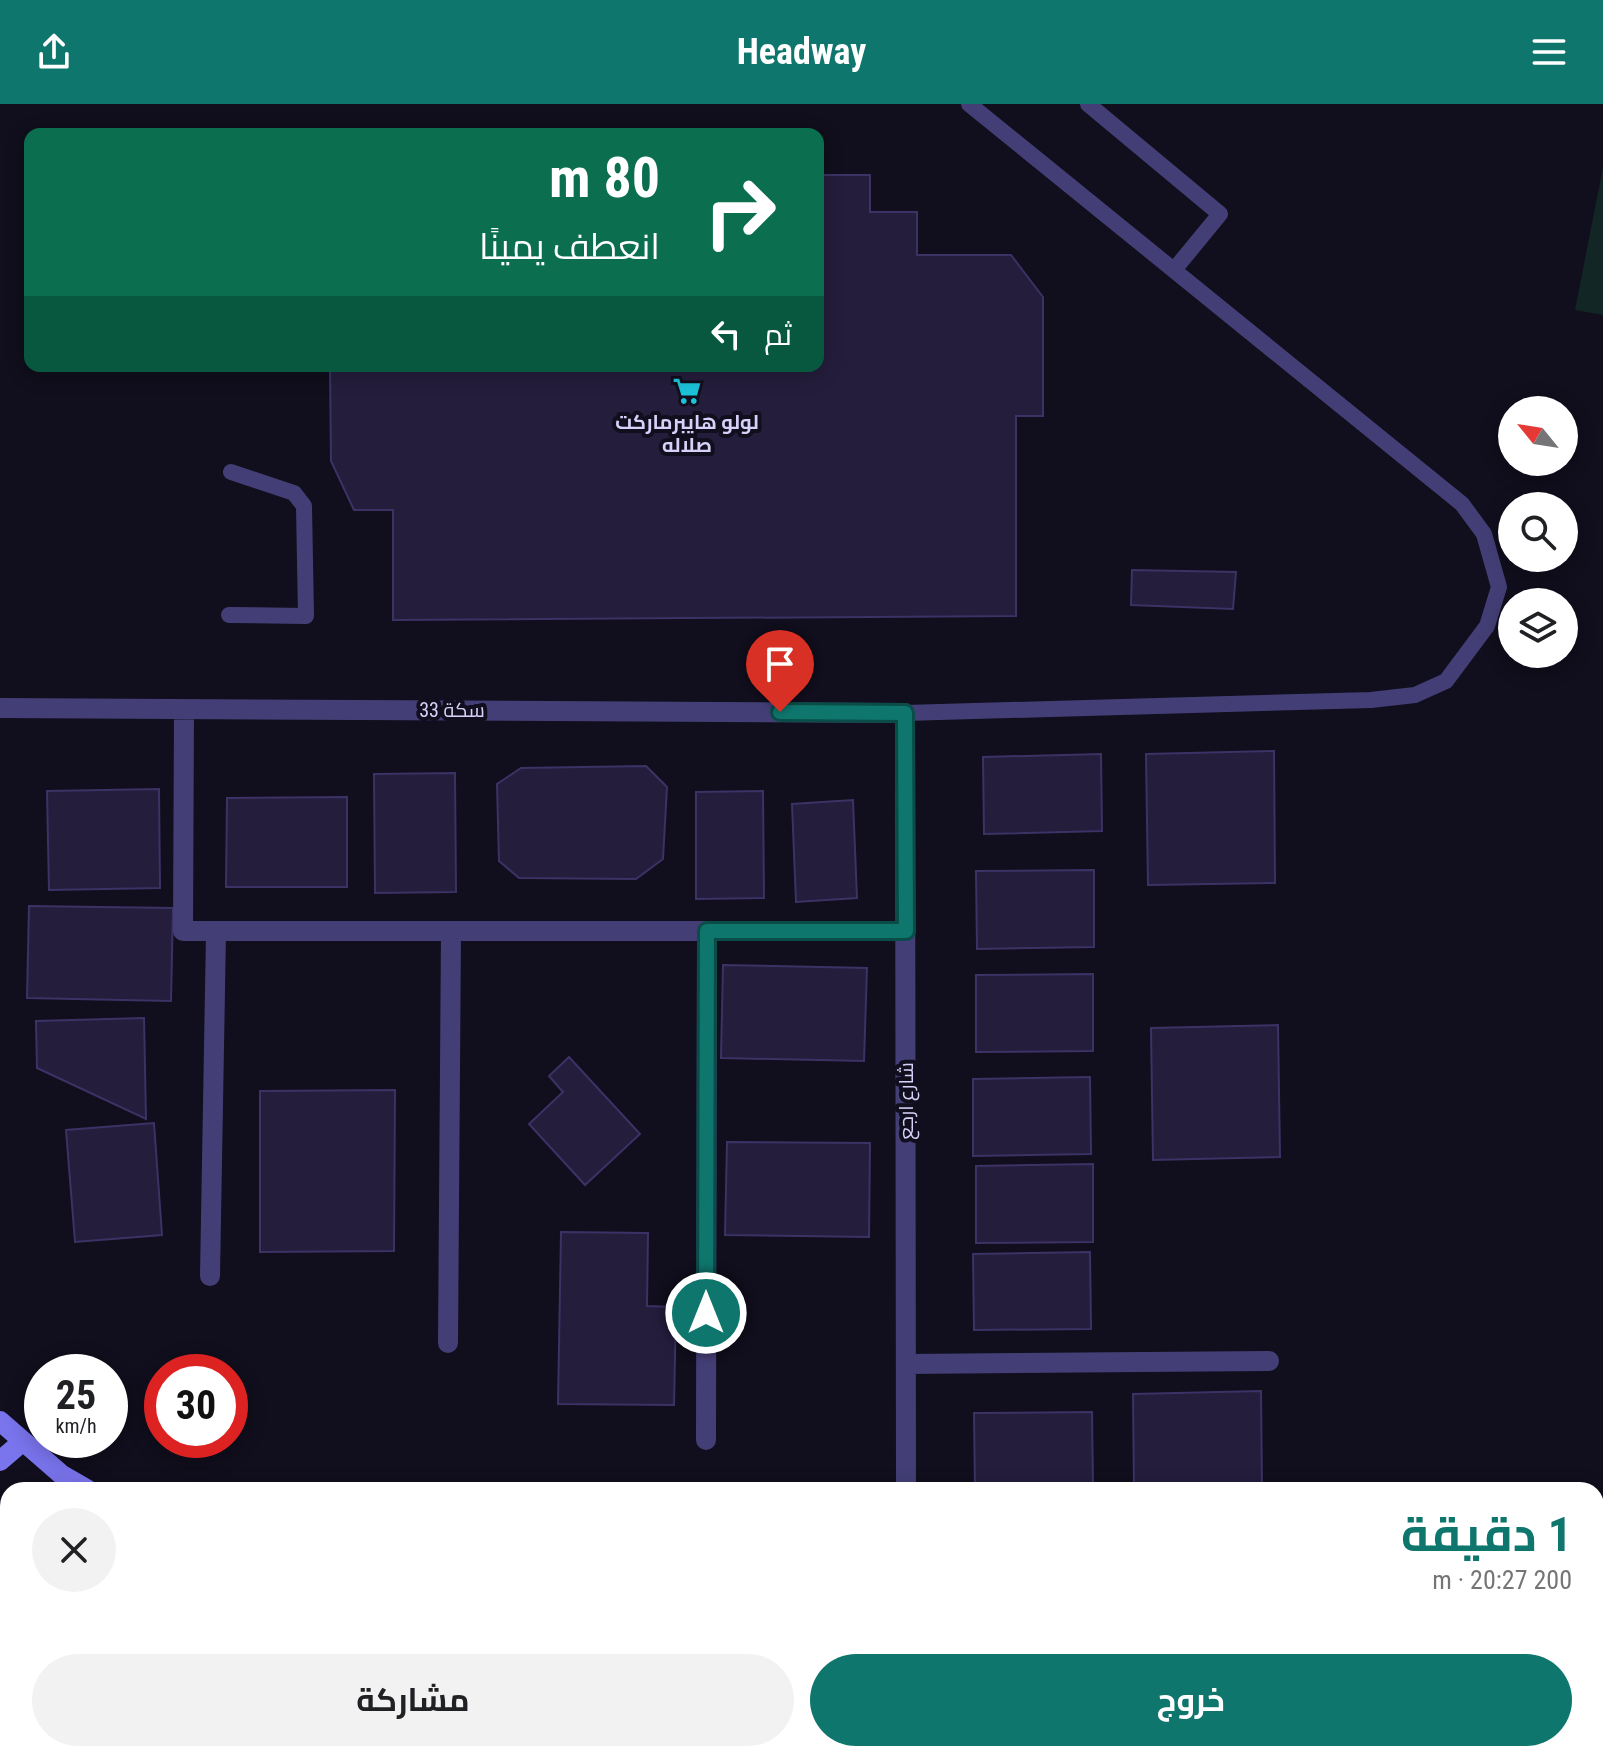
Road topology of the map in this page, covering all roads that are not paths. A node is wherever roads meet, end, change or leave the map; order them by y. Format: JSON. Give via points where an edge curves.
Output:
{"nodes":[{"id":1,"x":969,"y":104,"type":"edge"},
{"id":2,"x":1088,"y":104,"type":"edge"},
{"id":3,"x":1174,"y":270,"type":"junction"},
{"id":4,"x":231,"y":472,"type":"dead end"},
{"id":5,"x":229,"y":615,"type":"dead end"},
{"id":6,"x":0,"y":708,"type":"edge"},
{"id":7,"x":184,"y":709,"type":"junction"},
{"id":8,"x":905,"y":713,"type":"junction"},
{"id":9,"x":451,"y":931,"type":"junction"},
{"id":10,"x":707,"y":931,"type":"junction"},
{"id":11,"x":906,"y":931,"type":"junction"},
{"id":12,"x":216,"y":932,"type":"junction"},
{"id":13,"x":210,"y":1276,"type":"dead end"},
{"id":14,"x":448,"y":1343,"type":"dead end"},
{"id":15,"x":1269,"y":1361,"type":"dead end"},
{"id":16,"x":906,"y":1364,"type":"junction"},
{"id":17,"x":0,"y":1421,"type":"edge"},
{"id":18,"x":706,"y":1440,"type":"dead end"},
{"id":19,"x":22,"y":1442,"type":"junction"},
{"id":20,"x":0,"y":1461,"type":"edge"},
{"id":21,"x":74,"y":1482,"type":"edge"},
{"id":22,"x":906,"y":1482,"type":"edge"}],
"edges":[{"from":1,"to":3,"type":"lane"},
{"from":2,"to":3,"type":"lane","via":[[1220,214]]},
{"from":3,"to":8,"type":"lane","via":[[1462,504],[1484,534],[1499,587],[1487,626],[1446,681],[1415,695]]},
{"from":4,"to":5,"type":"lane","via":[[294,493],[304,506],[306,616]]},
{"from":6,"to":7,"type":"street","name":"سكة 33"},
{"from":7,"to":8,"type":"street","name":"سكة 33"},
{"from":7,"to":12,"type":"street","via":[[183,931]]},
{"from":8,"to":11,"type":"street","name":"شارع ارجع"},
{"from":9,"to":10,"type":"street"},
{"from":9,"to":12,"type":"street"},
{"from":9,"to":14,"type":"street"},
{"from":10,"to":11,"type":"street"},
{"from":10,"to":18,"type":"street"},
{"from":11,"to":16,"type":"street","name":"شارع ارجع"},
{"from":12,"to":13,"type":"street"},
{"from":15,"to":16,"type":"street"},
{"from":16,"to":22,"type":"street","name":"شارع ارجع"},
{"from":17,"to":19,"type":"street"},
{"from":19,"to":20,"type":"street"},
{"from":19,"to":21,"type":"street"}]}
